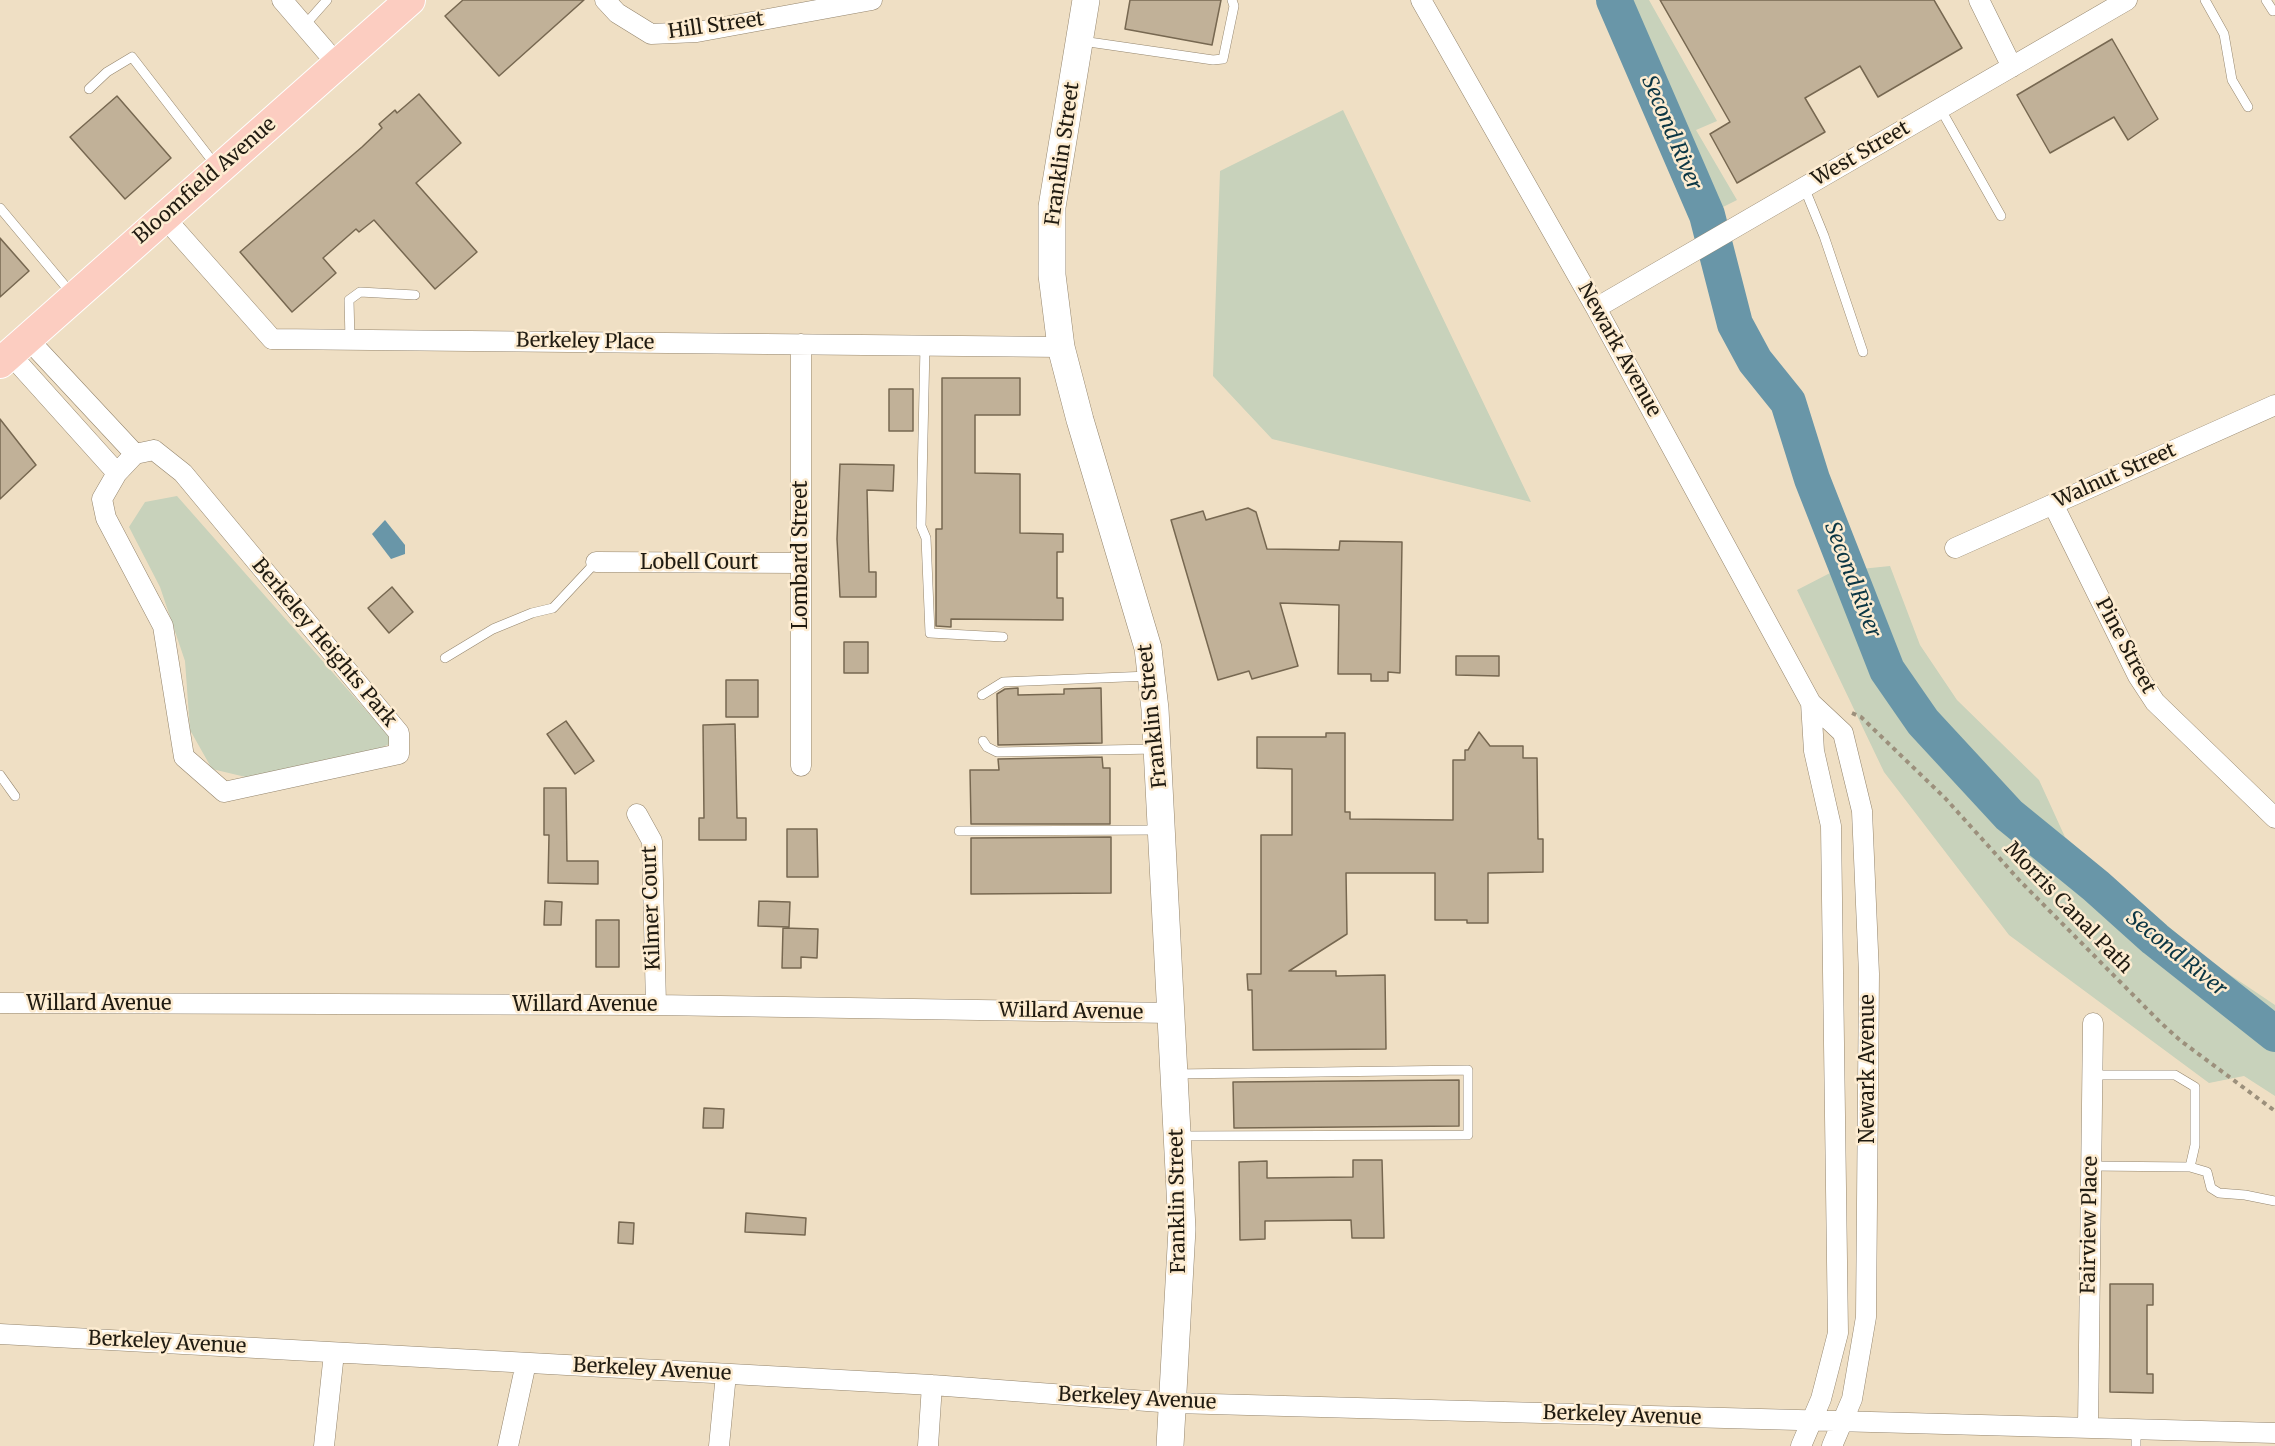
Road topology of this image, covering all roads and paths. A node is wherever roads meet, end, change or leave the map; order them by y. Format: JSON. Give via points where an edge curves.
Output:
{"nodes":[{"id":1,"x":282,"y":0,"type":"edge"},
{"id":2,"x":327,"y":0,"type":"edge"},
{"id":3,"x":410,"y":0,"type":"edge"},
{"id":4,"x":605,"y":0,"type":"edge"},
{"id":5,"x":872,"y":0,"type":"edge"},
{"id":6,"x":1086,"y":0,"type":"edge"},
{"id":7,"x":1232,"y":0,"type":"edge"},
{"id":8,"x":1421,"y":0,"type":"edge"},
{"id":9,"x":1979,"y":0,"type":"edge"},
{"id":10,"x":2127,"y":0,"type":"edge"},
{"id":11,"x":2205,"y":0,"type":"edge"},
{"id":12,"x":2266,"y":0,"type":"edge"},
{"id":13,"x":2272,"y":11,"type":"dead end"},
{"id":14,"x":304,"y":26,"type":"junction"},
{"id":15,"x":1079,"y":40,"type":"junction"},
{"id":16,"x":337,"y":64,"type":"junction"},
{"id":17,"x":2012,"y":67,"type":"junction"},
{"id":18,"x":89,"y":89,"type":"dead end"},
{"id":19,"x":2248,"y":107,"type":"dead end"},
{"id":20,"x":1940,"y":108,"type":"junction"},
{"id":21,"x":219,"y":169,"type":"junction"},
{"id":22,"x":1804,"y":187,"type":"junction"},
{"id":23,"x":0,"y":208,"type":"edge"},
{"id":24,"x":2001,"y":216,"type":"dead end"},
{"id":25,"x":164,"y":218,"type":"junction"},
{"id":26,"x":415,"y":296,"type":"dead end"},
{"id":27,"x":74,"y":297,"type":"junction"},
{"id":28,"x":1596,"y":308,"type":"junction"},
{"id":29,"x":350,"y":340,"type":"junction"},
{"id":30,"x":801,"y":344,"type":"junction"},
{"id":31,"x":925,"y":346,"type":"junction"},
{"id":32,"x":1061,"y":347,"type":"junction"},
{"id":33,"x":1863,"y":352,"type":"dead end"},
{"id":34,"x":7,"y":356,"type":"edge"},
{"id":35,"x":2275,"y":405,"type":"edge"},
{"id":36,"x":135,"y":454,"type":"junction"},
{"id":37,"x":117,"y":473,"type":"junction"},
{"id":38,"x":2053,"y":504,"type":"junction"},
{"id":39,"x":1955,"y":548,"type":"dead end"},
{"id":40,"x":596,"y":562,"type":"joint"},
{"id":41,"x":801,"y":563,"type":"junction"},
{"id":42,"x":1003,"y":637,"type":"dead end"},
{"id":43,"x":445,"y":658,"type":"dead end"},
{"id":44,"x":1151,"y":675,"type":"junction"},
{"id":45,"x":982,"y":695,"type":"dead end"},
{"id":46,"x":1811,"y":703,"type":"junction"},
{"id":47,"x":1852,"y":713,"type":"dead end"},
{"id":48,"x":983,"y":741,"type":"dead end"},
{"id":49,"x":1158,"y":749,"type":"junction"},
{"id":50,"x":801,"y":766,"type":"dead end"},
{"id":51,"x":0,"y":775,"type":"edge"},
{"id":52,"x":15,"y":796,"type":"dead end"},
{"id":53,"x":637,"y":814,"type":"dead end"},
{"id":54,"x":2275,"y":818,"type":"edge"},
{"id":55,"x":1163,"y":830,"type":"junction"},
{"id":56,"x":959,"y":831,"type":"dead end"},
{"id":57,"x":0,"y":1003,"type":"edge"},
{"id":58,"x":656,"y":1005,"type":"junction"},
{"id":59,"x":1171,"y":1013,"type":"junction"},
{"id":60,"x":2093,"y":1023,"type":"dead end"},
{"id":61,"x":1174,"y":1074,"type":"junction"},
{"id":62,"x":2092,"y":1076,"type":"junction"},
{"id":63,"x":2275,"y":1111,"type":"edge"},
{"id":64,"x":1177,"y":1136,"type":"junction"},
{"id":65,"x":2091,"y":1166,"type":"junction"},
{"id":66,"x":2190,"y":1167,"type":"junction"},
{"id":67,"x":2275,"y":1201,"type":"edge"},
{"id":68,"x":0,"y":1334,"type":"edge"},
{"id":69,"x":334,"y":1353,"type":"junction"},
{"id":70,"x":526,"y":1363,"type":"junction"},
{"id":71,"x":726,"y":1374,"type":"junction"},
{"id":72,"x":932,"y":1385,"type":"junction"},
{"id":73,"x":1174,"y":1403,"type":"junction"},
{"id":74,"x":1811,"y":1422,"type":"junction"},
{"id":75,"x":1841,"y":1422,"type":"junction"},
{"id":76,"x":2088,"y":1427,"type":"junction"},
{"id":77,"x":2275,"y":1433,"type":"edge"},
{"id":78,"x":2136,"y":1437,"type":"edge"},
{"id":79,"x":324,"y":1446,"type":"edge"},
{"id":80,"x":508,"y":1446,"type":"edge"},
{"id":81,"x":719,"y":1446,"type":"edge"},
{"id":82,"x":928,"y":1446,"type":"edge"},
{"id":83,"x":1170,"y":1446,"type":"edge"},
{"id":84,"x":1801,"y":1446,"type":"edge"},
{"id":85,"x":1832,"y":1446,"type":"edge"}],
"edges":[{"from":1,"to":14,"type":"street"},
{"from":2,"to":14,"type":"lane"},
{"from":3,"to":16,"type":"main road","name":"Bloomfield Avenue"},
{"from":4,"to":5,"type":"street","name":"Hill Street","via":[[617,13],[651,34],[697,32]]},
{"from":6,"to":15,"type":"main road","name":"Franklin Street"},
{"from":7,"to":15,"type":"lane","via":[[1223,59]]},
{"from":8,"to":28,"type":"street","name":"Newark Avenue"},
{"from":9,"to":17,"type":"street"},
{"from":10,"to":17,"type":"street","name":"West Street"},
{"from":11,"to":19,"type":"lane","via":[[2224,34],[2232,80]]},
{"from":12,"to":13,"type":"lane"},
{"from":14,"to":16,"type":"street"},
{"from":15,"to":32,"type":"main road","name":"Franklin Street","via":[[1052,207],[1052,275]]},
{"from":16,"to":21,"type":"main road","name":"Bloomfield Avenue"},
{"from":17,"to":20,"type":"street","name":"West Street"},
{"from":18,"to":21,"type":"lane","via":[[132,57]]},
{"from":20,"to":22,"type":"street","name":"West Street"},
{"from":20,"to":24,"type":"lane"},
{"from":21,"to":25,"type":"main road","name":"Bloomfield Avenue"},
{"from":22,"to":28,"type":"street","name":"West Street"},
{"from":22,"to":33,"type":"lane"},
{"from":23,"to":27,"type":"lane"},
{"from":25,"to":27,"type":"main road","name":"Bloomfield Avenue"},
{"from":25,"to":29,"type":"street","name":"Berkeley Place","via":[[272,339]]},
{"from":26,"to":29,"type":"lane","via":[[360,292],[348,300]]},
{"from":27,"to":34,"type":"main road","name":"Bloomfield Avenue"},
{"from":28,"to":46,"type":"street","name":"Newark Avenue"},
{"from":29,"to":30,"type":"street","name":"Berkeley Place"},
{"from":30,"to":31,"type":"street","name":"Berkeley Place"},
{"from":30,"to":41,"type":"street","name":"Lombard Street"},
{"from":31,"to":32,"type":"street","name":"Berkeley Place"},
{"from":31,"to":42,"type":"lane","via":[[921,526],[926,538],[930,633]]},
{"from":32,"to":44,"type":"main road","name":"Franklin Street","via":[[1148,648]]},
{"from":34,"to":36,"type":"street"},
{"from":34,"to":37,"type":"street"},
{"from":35,"to":38,"type":"street","name":"Walnut Street"},
{"from":36,"to":37,"type":"street","name":"Berkeley Heights Park"},
{"from":36,"to":37,"type":"street","name":"Berkeley Heights Park","via":[[154,450],[183,473],[399,733],[399,754],[224,792],[184,757],[163,626],[104,509],[102,499]]},
{"from":38,"to":39,"type":"street","name":"Walnut Street"},
{"from":38,"to":54,"type":"street","name":"Pine Street","via":[[2138,676],[2155,702]]},
{"from":40,"to":41,"type":"street","name":"Lobell Court"},
{"from":40,"to":43,"type":"lane","via":[[553,608],[532,612],[493,629]]},
{"from":41,"to":50,"type":"street","name":"Lombard Street"},
{"from":44,"to":45,"type":"lane","via":[[1003,682]]},
{"from":44,"to":49,"type":"main road","name":"Franklin Street"},
{"from":46,"to":74,"type":"street","name":"Newark Avenue","via":[[1814,751],[1831,826],[1838,1334]]},
{"from":46,"to":75,"type":"street","name":"Newark Avenue","via":[[1843,733],[1862,811],[1869,974],[1866,1317],[1851,1399]]},
{"from":47,"to":63,"type":"path","name":"Morris Canal Path","via":[[1945,798],[2020,881],[2160,1022]]},
{"from":48,"to":49,"type":"lane","via":[[997,752]]},
{"from":49,"to":55,"type":"main road","name":"Franklin Street"},
{"from":51,"to":52,"type":"lane"},
{"from":53,"to":58,"type":"street","name":"Kilmer Court","via":[[652,841]]},
{"from":55,"to":56,"type":"lane"},
{"from":55,"to":59,"type":"main road","name":"Franklin Street"},
{"from":57,"to":58,"type":"street","name":"Willard Avenue"},
{"from":58,"to":59,"type":"street","name":"Willard Avenue"},
{"from":59,"to":61,"type":"main road","name":"Franklin Street"},
{"from":60,"to":62,"type":"street","name":"Fairview Place"},
{"from":61,"to":64,"type":"main road","name":"Franklin Street"},
{"from":61,"to":64,"type":"lane","via":[[1468,1070],[1468,1135]]},
{"from":62,"to":65,"type":"street","name":"Fairview Place"},
{"from":62,"to":66,"type":"lane","via":[[2175,1075],[2195,1087],[2195,1145]]},
{"from":64,"to":73,"type":"main road","name":"Franklin Street","via":[[1182,1229]]},
{"from":65,"to":66,"type":"lane"},
{"from":65,"to":76,"type":"street","name":"Fairview Place"},
{"from":66,"to":67,"type":"lane","via":[[2207,1172],[2211,1188],[2219,1193]]},
{"from":68,"to":69,"type":"street","name":"Berkeley Avenue"},
{"from":69,"to":70,"type":"street","name":"Berkeley Avenue"},
{"from":69,"to":79,"type":"street"},
{"from":70,"to":71,"type":"street","name":"Berkeley Avenue"},
{"from":70,"to":80,"type":"street"},
{"from":71,"to":72,"type":"street","name":"Berkeley Avenue"},
{"from":71,"to":81,"type":"street"},
{"from":72,"to":73,"type":"street","name":"Berkeley Avenue"},
{"from":72,"to":82,"type":"street"},
{"from":73,"to":74,"type":"street","name":"Berkeley Avenue"},
{"from":73,"to":83,"type":"main road","name":"Franklin Street"},
{"from":74,"to":75,"type":"street","name":"Berkeley Avenue"},
{"from":74,"to":84,"type":"street","name":"Newark Avenue"},
{"from":75,"to":76,"type":"street","name":"Berkeley Avenue"},
{"from":75,"to":85,"type":"street","name":"Newark Avenue"},
{"from":76,"to":78,"type":"street","name":"Berkeley Avenue"},
{"from":77,"to":78,"type":"street","name":"Berkeley Avenue"}]}
